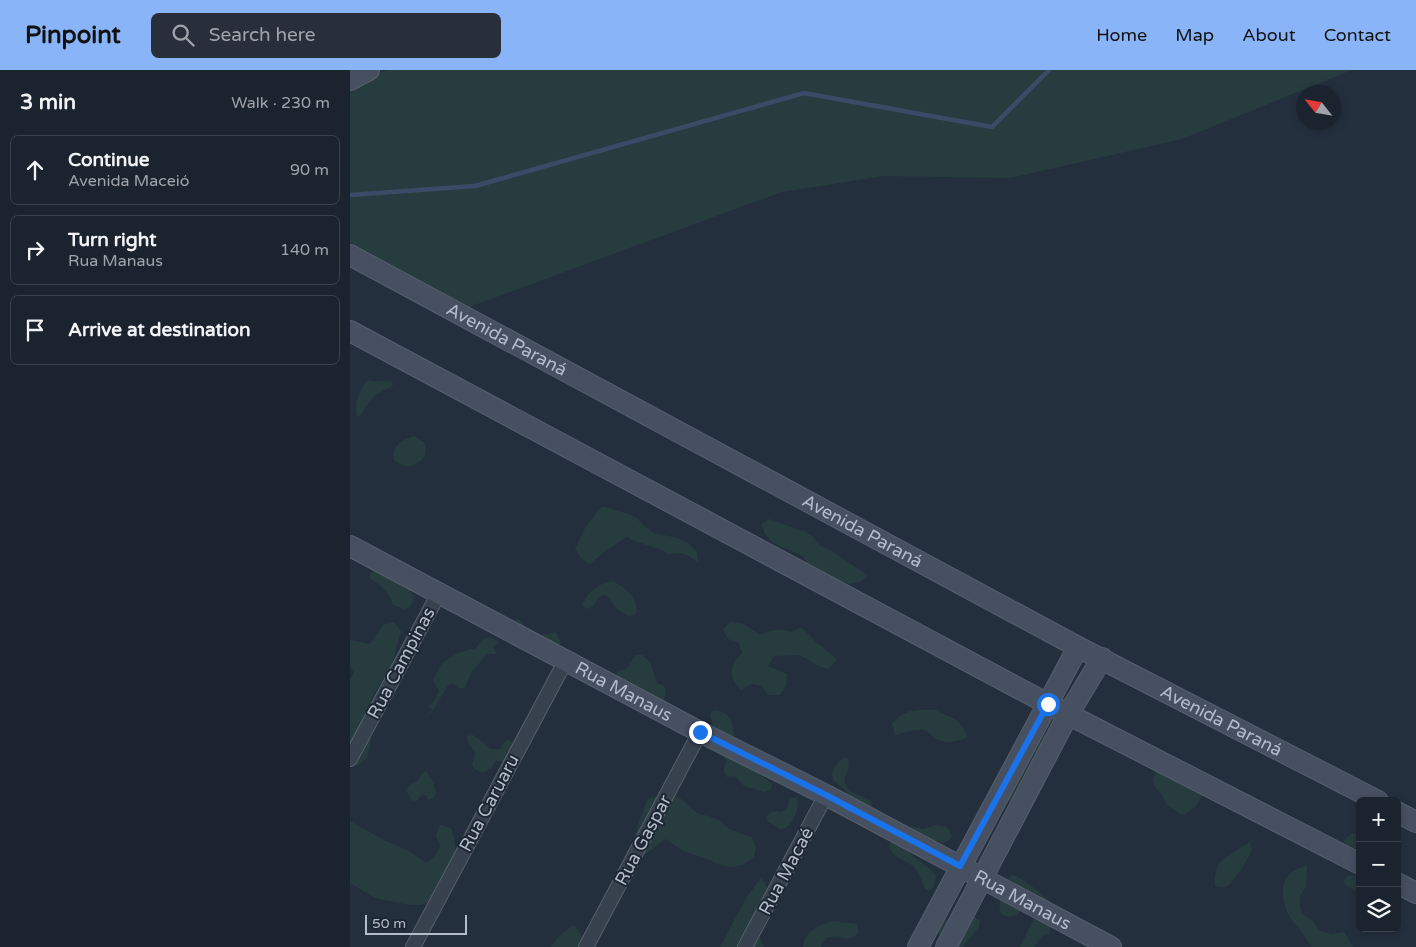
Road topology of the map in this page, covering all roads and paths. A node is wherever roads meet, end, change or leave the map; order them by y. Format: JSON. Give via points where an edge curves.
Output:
{"nodes":[{"id":1,"x":369,"y":70,"type":"edge"},
{"id":2,"x":350,"y":80,"type":"edge"},
{"id":3,"x":350,"y":256,"type":"edge"},
{"id":4,"x":350,"y":331,"type":"edge"},
{"id":5,"x":350,"y":546,"type":"edge"},
{"id":6,"x":439,"y":593,"type":"junction"},
{"id":7,"x":1078,"y":647,"type":"junction"},
{"id":8,"x":1102,"y":658,"type":"junction"},
{"id":9,"x":566,"y":660,"type":"junction"},
{"id":10,"x":1048,"y":704,"type":"junction"},
{"id":11,"x":1069,"y":713,"type":"junction"},
{"id":12,"x":700,"y":732,"type":"junction"},
{"id":13,"x":350,"y":759,"type":"edge"},
{"id":14,"x":826,"y":795,"type":"junction"},
{"id":15,"x":1370,"y":797,"type":"edge"},
{"id":16,"x":1401,"y":814,"type":"edge"},
{"id":17,"x":1416,"y":822,"type":"edge"},
{"id":18,"x":1356,"y":862,"type":"edge"},
{"id":19,"x":960,"y":866,"type":"junction"},
{"id":20,"x":982,"y":878,"type":"junction"},
{"id":21,"x":1401,"y":885,"type":"edge"},
{"id":22,"x":1416,"y":893,"type":"edge"},
{"id":23,"x":413,"y":947,"type":"edge"},
{"id":24,"x":586,"y":947,"type":"edge"},
{"id":25,"x":745,"y":947,"type":"edge"},
{"id":26,"x":918,"y":947,"type":"edge"},
{"id":27,"x":946,"y":947,"type":"edge"},
{"id":28,"x":1111,"y":947,"type":"edge"}],
"edges":[{"from":1,"to":2,"type":"main road"},
{"from":3,"to":7,"type":"main road","name":"Avenida Paraná"},
{"from":4,"to":10,"type":"main road"},
{"from":5,"to":6,"type":"main road","name":"Rua Manaus"},
{"from":6,"to":9,"type":"main road","name":"Rua Manaus"},
{"from":6,"to":13,"type":"street","name":"Rua Campinas"},
{"from":7,"to":8,"type":"main road","name":"Avenida Paraná"},
{"from":7,"to":10,"type":"main road"},
{"from":8,"to":11,"type":"main road"},
{"from":8,"to":15,"type":"main road","name":"Avenida Paraná"},
{"from":9,"to":12,"type":"main road","name":"Rua Manaus"},
{"from":9,"to":23,"type":"street","name":"Rua Caruaru"},
{"from":10,"to":11,"type":"main road"},
{"from":10,"to":19,"type":"main road"},
{"from":11,"to":18,"type":"main road"},
{"from":11,"to":20,"type":"main road"},
{"from":12,"to":14,"type":"main road","name":"Rua Manaus"},
{"from":12,"to":24,"type":"street","name":"Rua Gaspar"},
{"from":14,"to":19,"type":"main road","name":"Rua Manaus"},
{"from":14,"to":25,"type":"street","name":"Rua Macaé"},
{"from":16,"to":17,"type":"main road"},
{"from":19,"to":20,"type":"main road","name":"Rua Manaus"},
{"from":19,"to":26,"type":"main road"},
{"from":20,"to":27,"type":"main road"},
{"from":20,"to":28,"type":"main road","name":"Rua Manaus"},
{"from":21,"to":22,"type":"main road"}]}
